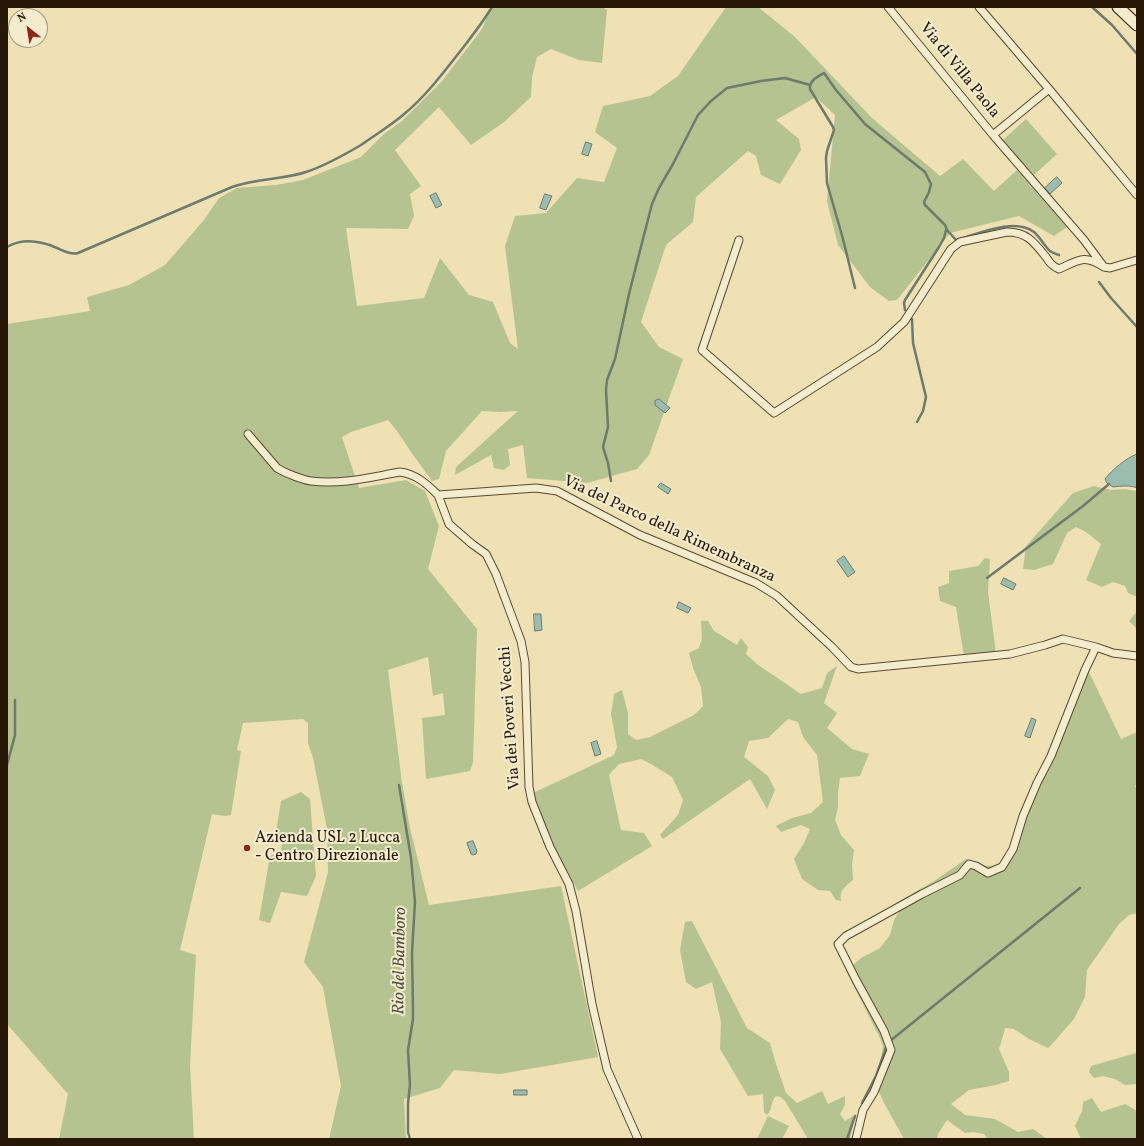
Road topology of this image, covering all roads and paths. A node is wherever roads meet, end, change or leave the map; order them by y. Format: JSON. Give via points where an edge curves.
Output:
{"nodes":[{"id":1,"x":888,"y":7,"type":"edge"},
{"id":2,"x":979,"y":7,"type":"edge"},
{"id":3,"x":1118,"y":7,"type":"edge"},
{"id":4,"x":1137,"y":25,"type":"edge"},
{"id":5,"x":1049,"y":89,"type":"junction"},
{"id":6,"x":992,"y":135,"type":"junction"},
{"id":7,"x":1137,"y":195,"type":"edge"},
{"id":8,"x":739,"y":240,"type":"dead end"},
{"id":9,"x":1137,"y":260,"type":"edge"},
{"id":10,"x":1104,"y":267,"type":"junction"},
{"id":11,"x":248,"y":434,"type":"dead end"},
{"id":12,"x":438,"y":495,"type":"junction"},
{"id":13,"x":1096,"y":647,"type":"junction"},
{"id":14,"x":1135,"y":658,"type":"edge"},
{"id":15,"x":638,"y":1139,"type":"edge"},
{"id":16,"x":856,"y":1139,"type":"edge"}],
"edges":[{"from":1,"to":6,"type":"street","name":"Via di Villa Paola"},
{"from":2,"to":5,"type":"street"},
{"from":3,"to":4,"type":"main road"},
{"from":5,"to":6,"type":"street","name":"Via di Villa Paola"},
{"from":5,"to":7,"type":"street"},
{"from":6,"to":10,"type":"street","name":"Via di Villa Paola","via":[[1084,240]]},
{"from":8,"to":10,"type":"street","via":[[702,350],[774,413],[877,347],[904,322],[951,249],[960,242],[1015,232],[1033,241],[1053,267],[1059,269],[1085,259]]},
{"from":9,"to":10,"type":"street","via":[[1110,268]]},
{"from":11,"to":12,"type":"street","via":[[282,472],[310,481],[339,482],[400,472],[418,478]]},
{"from":12,"to":13,"type":"street","name":"Via del Parco della Rimembranza","via":[[536,488],[557,491],[640,535],[756,583],[777,596],[851,667],[858,669],[1010,654],[1063,639]]},
{"from":12,"to":15,"type":"street","name":"Via dei Poveri Vecchi","via":[[449,524],[486,554],[492,564],[521,641],[525,662],[529,787],[532,802],[550,847],[569,884],[607,1069]]},
{"from":13,"to":14,"type":"street","name":"Via del Parco della Rimembranza","via":[[1113,654]]},
{"from":13,"to":16,"type":"street","via":[[1023,816],[1013,849],[1002,867],[988,873],[969,864],[960,875],[846,936],[838,944],[884,1031],[891,1050],[874,1092],[862,1110]]}]}
